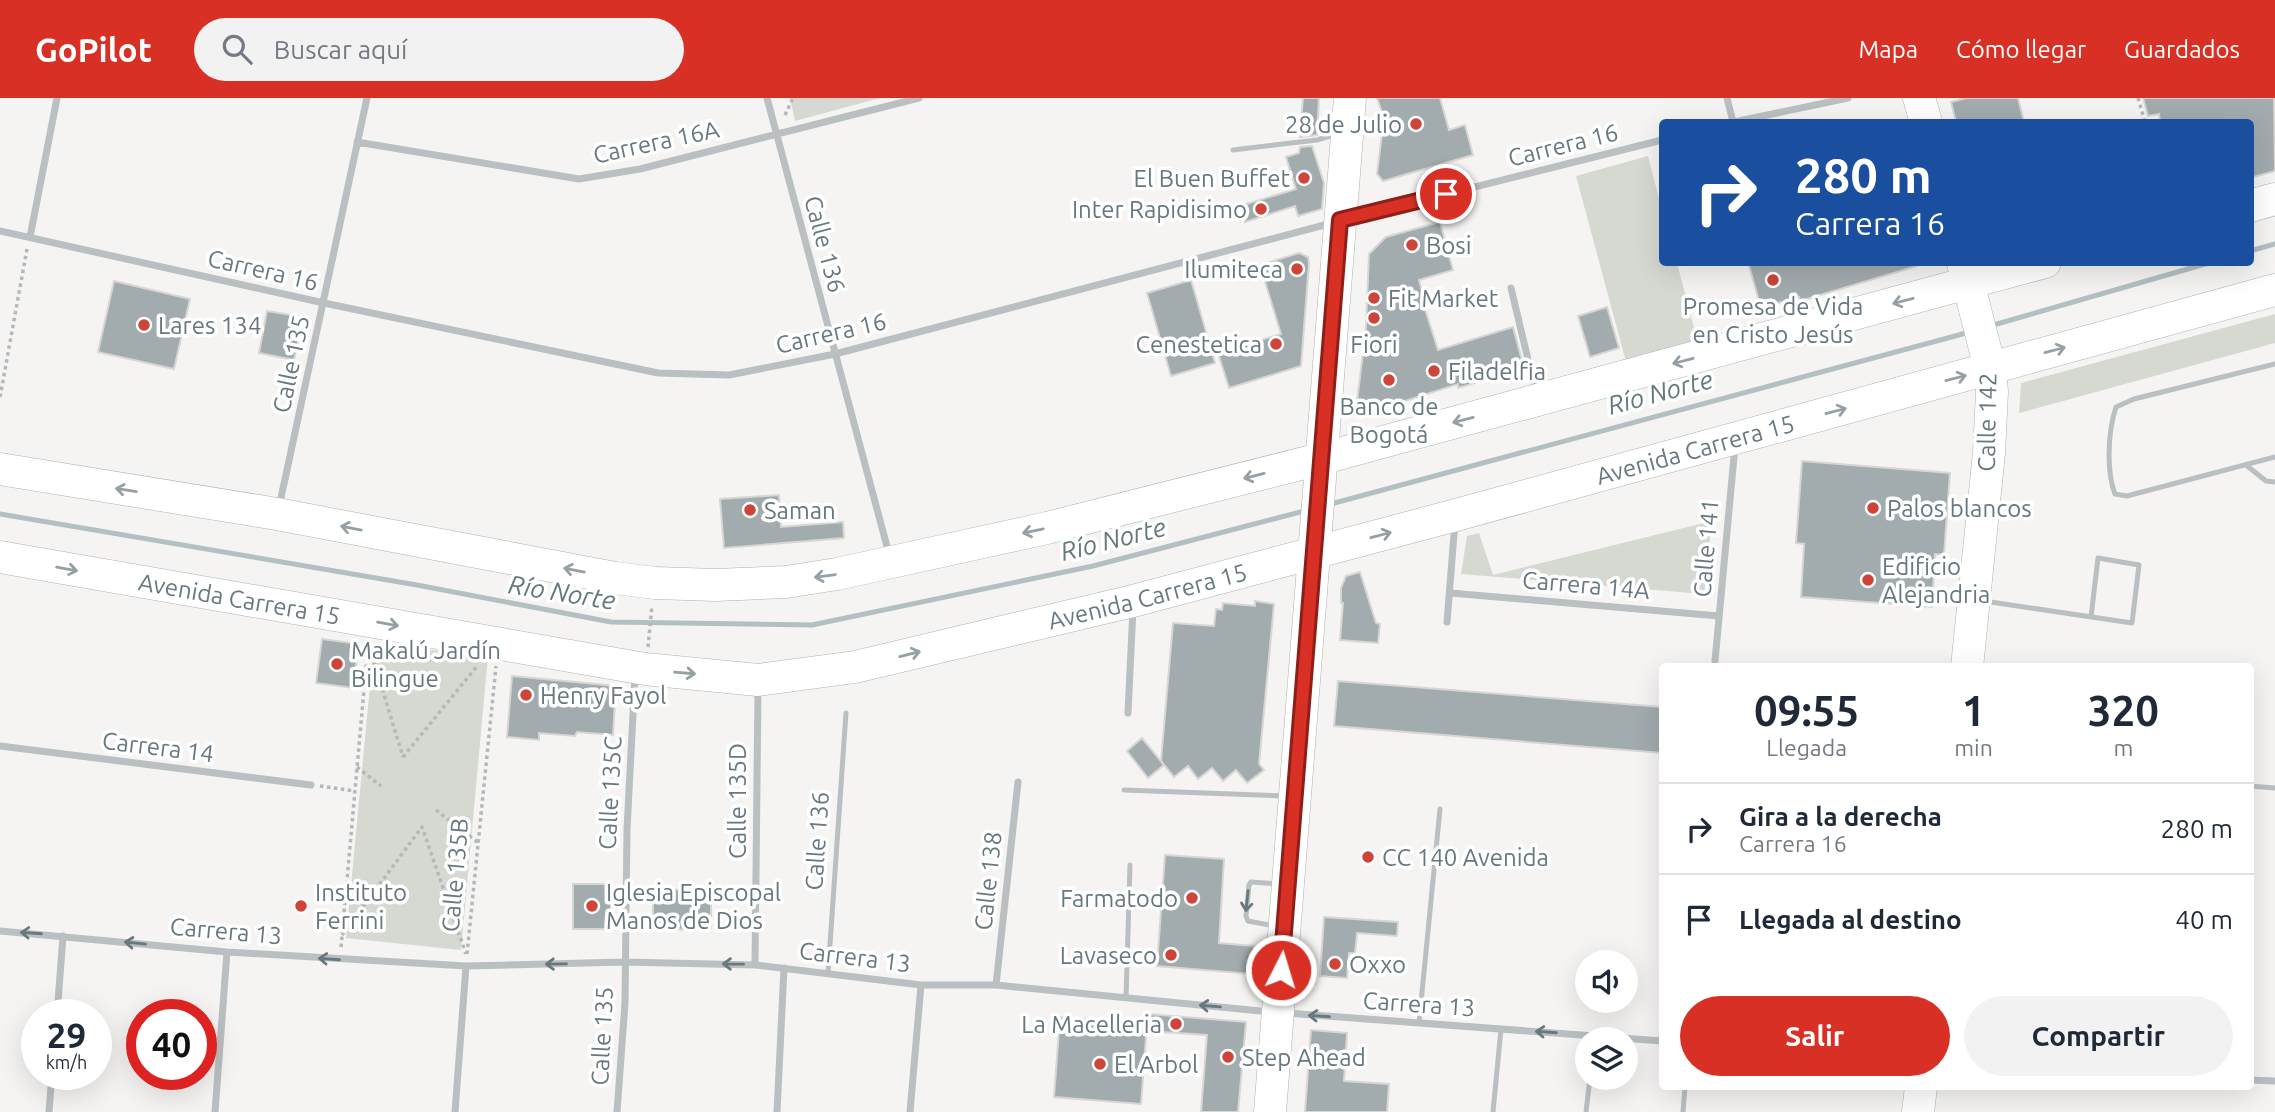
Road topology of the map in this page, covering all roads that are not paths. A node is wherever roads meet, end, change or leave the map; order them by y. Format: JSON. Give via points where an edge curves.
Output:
{"nodes":[{"id":1,"x":57,"y":98,"type":"edge"},
{"id":2,"x":367,"y":98,"type":"edge"},
{"id":3,"x":767,"y":98,"type":"edge"},
{"id":4,"x":919,"y":98,"type":"edge"},
{"id":5,"x":1350,"y":98,"type":"edge"},
{"id":6,"x":1727,"y":98,"type":"edge"},
{"id":7,"x":1848,"y":98,"type":"edge"},
{"id":8,"x":1919,"y":98,"type":"edge"},
{"id":9,"x":1733,"y":119,"type":"edge"},
{"id":10,"x":1748,"y":119,"type":"edge"},
{"id":11,"x":1925,"y":119,"type":"edge"},
{"id":12,"x":1347,"y":131,"type":"junction"},
{"id":13,"x":776,"y":134,"type":"junction"},
{"id":14,"x":1659,"y":141,"type":"edge"},
{"id":15,"x":357,"y":142,"type":"junction"},
{"id":16,"x":1233,"y":150,"type":"dead end"},
{"id":17,"x":2275,"y":199,"type":"edge"},
{"id":18,"x":2254,"y":205,"type":"edge"},
{"id":19,"x":1340,"y":220,"type":"junction"},
{"id":20,"x":0,"y":230,"type":"edge"},
{"id":21,"x":30,"y":237,"type":"junction"},
{"id":22,"x":2028,"y":266,"type":"edge"},
{"id":23,"x":1968,"y":280,"type":"edge"},
{"id":24,"x":1511,"y":288,"type":"dead end"},
{"id":25,"x":2275,"y":290,"type":"edge"},
{"id":26,"x":324,"y":303,"type":"junction"},
{"id":27,"x":835,"y":355,"type":"junction"},
{"id":28,"x":1988,"y":363,"type":"junction"},
{"id":29,"x":2275,"y":364,"type":"edge"},
{"id":30,"x":1538,"y":400,"type":"junction"},
{"id":31,"x":1736,"y":438,"type":"junction"},
{"id":32,"x":2275,"y":457,"type":"edge"},
{"id":33,"x":1320,"y":465,"type":"junction"},
{"id":34,"x":2246,"y":466,"type":"junction"},
{"id":35,"x":0,"y":469,"type":"edge"},
{"id":36,"x":2275,"y":482,"type":"edge"},
{"id":37,"x":277,"y":514,"type":"junction"},
{"id":38,"x":1456,"y":515,"type":"junction"},
{"id":39,"x":1315,"y":547,"type":"junction"},
{"id":40,"x":0,"y":557,"type":"edge"},
{"id":41,"x":891,"y":562,"type":"junction"},
{"id":42,"x":1450,"y":593,"type":"junction"},
{"id":43,"x":1973,"y":600,"type":"junction"},
{"id":44,"x":1133,"y":601,"type":"junction"},
{"id":45,"x":1719,"y":615,"type":"junction"},
{"id":46,"x":2091,"y":617,"type":"junction"},
{"id":47,"x":1447,"y":622,"type":"dead end"},
{"id":48,"x":641,"y":660,"type":"junction"},
{"id":49,"x":1715,"y":661,"type":"dead end"},
{"id":50,"x":1967,"y":663,"type":"edge"},
{"id":51,"x":758,"y":680,"type":"junction"},
{"id":52,"x":846,"y":713,"type":"dead end"},
{"id":53,"x":1128,"y":713,"type":"dead end"},
{"id":54,"x":0,"y":746,"type":"edge"},
{"id":55,"x":1017,"y":782,"type":"dead end"},
{"id":56,"x":311,"y":785,"type":"road end"},
{"id":57,"x":2254,"y":786,"type":"edge"},
{"id":58,"x":2275,"y":788,"type":"edge"},
{"id":59,"x":1124,"y":790,"type":"dead end"},
{"id":60,"x":1295,"y":797,"type":"junction"},
{"id":61,"x":1440,"y":809,"type":"dead end"},
{"id":62,"x":1130,"y":865,"type":"dead end"},
{"id":63,"x":0,"y":931,"type":"edge"},
{"id":64,"x":63,"y":936,"type":"junction"},
{"id":65,"x":227,"y":952,"type":"junction"},
{"id":66,"x":624,"y":962,"type":"junction"},
{"id":67,"x":755,"y":965,"type":"junction"},
{"id":68,"x":466,"y":966,"type":"junction"},
{"id":69,"x":784,"y":968,"type":"junction"},
{"id":70,"x":828,"y":973,"type":"junction"},
{"id":71,"x":921,"y":985,"type":"junction"},
{"id":72,"x":996,"y":985,"type":"junction"},
{"id":73,"x":1126,"y":998,"type":"junction"},
{"id":74,"x":58,"y":999,"type":"edge"},
{"id":75,"x":1278,"y":1012,"type":"junction"},
{"id":76,"x":1419,"y":1023,"type":"junction"},
{"id":77,"x":1501,"y":1029,"type":"junction"},
{"id":78,"x":1575,"y":1036,"type":"edge"},
{"id":79,"x":1638,"y":1040,"type":"edge"},
{"id":80,"x":1659,"y":1041,"type":"edge"},
{"id":81,"x":2254,"y":1080,"type":"edge"},
{"id":82,"x":2275,"y":1081,"type":"edge"},
{"id":83,"x":51,"y":1090,"type":"edge"},
{"id":84,"x":1589,"y":1090,"type":"edge"},
{"id":85,"x":1685,"y":1090,"type":"edge"},
{"id":86,"x":1921,"y":1090,"type":"edge"},
{"id":87,"x":50,"y":1112,"type":"edge"},
{"id":88,"x":215,"y":1112,"type":"edge"},
{"id":89,"x":455,"y":1112,"type":"edge"},
{"id":90,"x":618,"y":1112,"type":"edge"},
{"id":91,"x":777,"y":1112,"type":"edge"},
{"id":92,"x":910,"y":1112,"type":"edge"},
{"id":93,"x":1270,"y":1112,"type":"edge"},
{"id":94,"x":1493,"y":1112,"type":"edge"},
{"id":95,"x":1586,"y":1112,"type":"edge"},
{"id":96,"x":1683,"y":1112,"type":"edge"},
{"id":97,"x":1918,"y":1112,"type":"edge"}],
"edges":[{"from":1,"to":21,"type":"street"},
{"from":2,"to":15,"type":"street","name":"Calle 135"},
{"from":3,"to":13,"type":"street","name":"Calle 136"},
{"from":4,"to":13,"type":"street","name":"Carrera 16A"},
{"from":5,"to":12,"type":"main road"},
{"from":6,"to":9,"type":"street"},
{"from":7,"to":10,"type":"street"},
{"from":8,"to":11,"type":"main road"},
{"from":12,"to":16,"type":"lane","via":[[1317,140]]},
{"from":12,"to":19,"type":"main road"},
{"from":13,"to":15,"type":"street","name":"Carrera 16A","via":[[640,169],[579,179]]},
{"from":13,"to":27,"type":"street","name":"Calle 136"},
{"from":14,"to":19,"type":"street","name":"Carrera 16"},
{"from":15,"to":26,"type":"street","name":"Calle 135"},
{"from":17,"to":18,"type":"main road"},
{"from":19,"to":27,"type":"street","name":"Carrera 16"},
{"from":19,"to":33,"type":"main road"},
{"from":20,"to":21,"type":"street","name":"Carrera 16"},
{"from":21,"to":26,"type":"street","name":"Carrera 16"},
{"from":22,"to":23,"type":"main road"},
{"from":23,"to":28,"type":"main road","name":"Calle 142"},
{"from":23,"to":30,"type":"main road","one_way":true},
{"from":24,"to":30,"type":"street"},
{"from":28,"to":25,"type":"main road","name":"Avenida Carrera 15","one_way":true},
{"from":26,"to":27,"type":"street","name":"Carrera 16","via":[[657,373],[729,375]]},
{"from":26,"to":37,"type":"street","name":"Calle 135"},
{"from":27,"to":41,"type":"street","name":"Calle 136"},
{"from":31,"to":28,"type":"main road","name":"Avenida Carrera 15","one_way":true},
{"from":28,"to":43,"type":"main road","name":"Calle 142","via":[[1991,421]]},
{"from":29,"to":34,"type":"lane","via":[[2134,399],[2116,407],[2112,421],[2109,479],[2115,494],[2127,496]]},
{"from":30,"to":33,"type":"main road","one_way":true},
{"from":31,"to":38,"type":"main road","name":"Avenida Carrera 15"},
{"from":31,"to":45,"type":"street","name":"Calle 141"},
{"from":32,"to":34,"type":"lane"},
{"from":33,"to":39,"type":"main road"},
{"from":33,"to":41,"type":"main road","one_way":true},
{"from":34,"to":36,"type":"lane"},
{"from":37,"to":35,"type":"main road","one_way":true},
{"from":41,"to":37,"type":"main road","one_way":true,"via":[[786,582],[655,583]]},
{"from":39,"to":38,"type":"main road","name":"Avenida Carrera 15","one_way":true},
{"from":38,"to":42,"type":"street"},
{"from":39,"to":44,"type":"main road","name":"Avenida Carrera 15"},
{"from":39,"to":60,"type":"main road"},
{"from":40,"to":48,"type":"main road","name":"Avenida Carrera 15","one_way":true,"via":[[492,642]]},
{"from":42,"to":45,"type":"street","name":"Carrera 14A"},
{"from":42,"to":47,"type":"street"},
{"from":43,"to":46,"type":"lane"},
{"from":43,"to":50,"type":"main road","name":"Calle 142"},
{"from":51,"to":44,"type":"main road","name":"Avenida Carrera 15","one_way":true,"via":[[855,667]]},
{"from":44,"to":53,"type":"street"},
{"from":45,"to":49,"type":"street","name":"Calle 141"},
{"from":46,"to":46,"type":"lane","via":[[2132,623],[2139,565],[2098,558]]},
{"from":48,"to":51,"type":"main road","name":"Avenida Carrera 15","one_way":true},
{"from":48,"to":66,"type":"street","name":"Calle 135C","via":[[627,830]]},
{"from":51,"to":67,"type":"street","name":"Calle 135D"},
{"from":52,"to":70,"type":"lane","name":"Calle 136"},
{"from":54,"to":56,"type":"street","name":"Carrera 14"},
{"from":55,"to":72,"type":"street","name":"Calle 138"},
{"from":57,"to":58,"type":"lane"},
{"from":59,"to":60,"type":"lane"},
{"from":60,"to":75,"type":"main road"},
{"from":61,"to":76,"type":"lane"},
{"from":62,"to":73,"type":"lane"},
{"from":64,"to":63,"type":"street","name":"Carrera 13","one_way":true},
{"from":65,"to":64,"type":"street","name":"Carrera 13","one_way":true},
{"from":64,"to":74,"type":"street"},
{"from":68,"to":65,"type":"street","name":"Carrera 13","one_way":true},
{"from":65,"to":88,"type":"street"},
{"from":67,"to":66,"type":"street","name":"Carrera 13","one_way":true},
{"from":66,"to":68,"type":"street","name":"Carrera 13","one_way":true},
{"from":66,"to":90,"type":"street","name":"Calle 135"},
{"from":67,"to":69,"type":"street","name":"Carrera 13"},
{"from":68,"to":89,"type":"street","name":"Calle 135B"},
{"from":69,"to":70,"type":"street","name":"Carrera 13"},
{"from":69,"to":91,"type":"street"},
{"from":70,"to":71,"type":"street","name":"Carrera 13"},
{"from":71,"to":72,"type":"street","name":"Carrera 13"},
{"from":71,"to":92,"type":"street"},
{"from":72,"to":73,"type":"street","name":"Carrera 13"},
{"from":75,"to":73,"type":"street","name":"Carrera 13","one_way":true},
{"from":76,"to":75,"type":"street","name":"Carrera 13","one_way":true},
{"from":75,"to":93,"type":"main road"},
{"from":76,"to":77,"type":"street","name":"Carrera 13"},
{"from":78,"to":77,"type":"street","name":"Carrera 13","one_way":true},
{"from":77,"to":94,"type":"lane"},
{"from":79,"to":80,"type":"street","name":"Carrera 13"},
{"from":81,"to":82,"type":"street"},
{"from":83,"to":87,"type":"street"},
{"from":84,"to":95,"type":"lane"},
{"from":85,"to":96,"type":"lane"},
{"from":86,"to":97,"type":"main road"}]}
